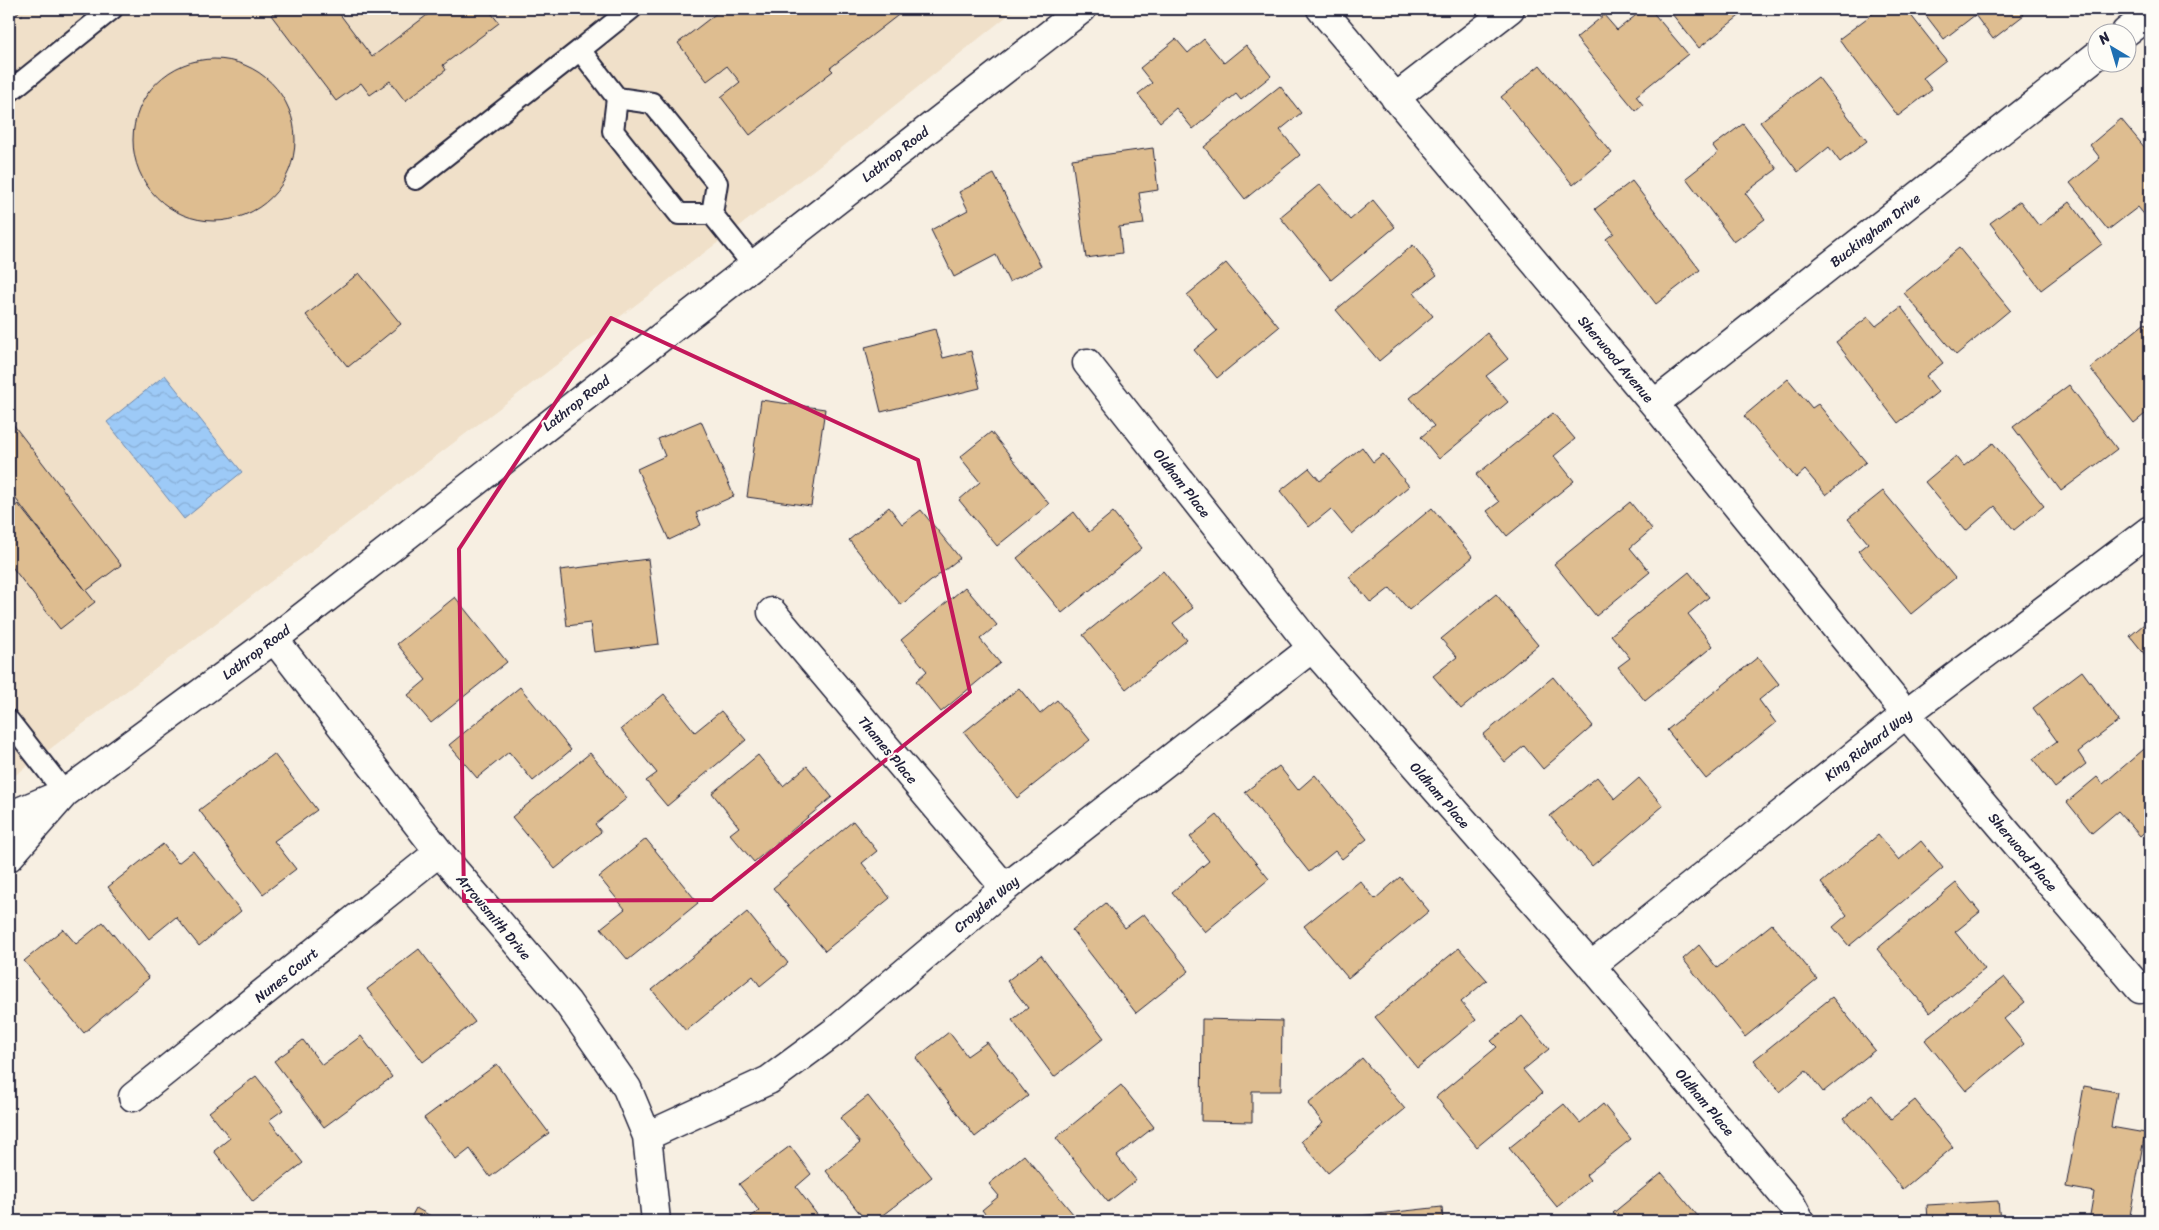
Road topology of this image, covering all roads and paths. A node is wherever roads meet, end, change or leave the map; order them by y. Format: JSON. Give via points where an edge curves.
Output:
{"nodes":[{"id":1,"x":15,"y":9,"type":"edge"},
{"id":2,"x":112,"y":9,"type":"edge"},
{"id":3,"x":630,"y":9,"type":"edge"},
{"id":4,"x":1082,"y":9,"type":"edge"},
{"id":5,"x":1321,"y":9,"type":"edge"},
{"id":6,"x":1510,"y":9,"type":"edge"},
{"id":7,"x":2150,"y":14,"type":"edge"},
{"id":8,"x":22,"y":16,"type":"dead end"},
{"id":9,"x":2136,"y":24,"type":"edge"},
{"id":10,"x":580,"y":50,"type":"junction"},
{"id":11,"x":2086,"y":64,"type":"edge"},
{"id":12,"x":9,"y":92,"type":"edge"},
{"id":13,"x":617,"y":98,"type":"junction"},
{"id":14,"x":1395,"y":98,"type":"junction"},
{"id":15,"x":416,"y":179,"type":"dead end"},
{"id":16,"x":712,"y":214,"type":"junction"},
{"id":17,"x":753,"y":265,"type":"junction"},
{"id":18,"x":1087,"y":363,"type":"dead end"},
{"id":19,"x":1654,"y":404,"type":"junction"},
{"id":20,"x":2150,"y":530,"type":"edge"},
{"id":21,"x":772,"y":612,"type":"dead end"},
{"id":22,"x":274,"y":639,"type":"junction"},
{"id":23,"x":1312,"y":648,"type":"junction"},
{"id":24,"x":1906,"y":714,"type":"junction"},
{"id":25,"x":9,"y":721,"type":"edge"},
{"id":26,"x":65,"y":793,"type":"junction"},
{"id":27,"x":9,"y":816,"type":"edge"},
{"id":28,"x":439,"y":852,"type":"junction"},
{"id":29,"x":9,"y":858,"type":"edge"},
{"id":30,"x":1005,"y":888,"type":"junction"},
{"id":31,"x":1591,"y":966,"type":"junction"},
{"id":32,"x":2140,"y":989,"type":"dead end"},
{"id":33,"x":133,"y":1097,"type":"dead end"},
{"id":34,"x":647,"y":1136,"type":"junction"},
{"id":35,"x":656,"y":1221,"type":"edge"},
{"id":36,"x":1800,"y":1221,"type":"edge"}],
"edges":[{"from":1,"to":8,"type":"path"},
{"from":2,"to":12,"type":"lane"},
{"from":3,"to":10,"type":"lane"},
{"from":4,"to":17,"type":"street","name":"Lathrop Road"},
{"from":5,"to":14,"type":"street","name":"Sherwood Avenue"},
{"from":6,"to":14,"type":"street"},
{"from":7,"to":9,"type":"street"},
{"from":10,"to":13,"type":"lane"},
{"from":10,"to":15,"type":"lane"},
{"from":11,"to":19,"type":"street","name":"Buckingham Drive"},
{"from":13,"to":16,"type":"lane","via":[[652,103],[717,183]]},
{"from":13,"to":16,"type":"lane","via":[[613,131],[679,214]]},
{"from":14,"to":19,"type":"street","name":"Sherwood Avenue"},
{"from":16,"to":17,"type":"lane"},
{"from":17,"to":22,"type":"street","name":"Lathrop Road"},
{"from":18,"to":23,"type":"street","name":"Oldham Place"},
{"from":19,"to":24,"type":"street","name":"Sherwood Avenue"},
{"from":20,"to":24,"type":"street","name":"King Richard Way"},
{"from":21,"to":30,"type":"street","name":"Thames Place"},
{"from":22,"to":26,"type":"street","name":"Lathrop Road"},
{"from":22,"to":28,"type":"street","name":"Arrowsmith Drive"},
{"from":23,"to":30,"type":"street","name":"Croyden Way"},
{"from":23,"to":31,"type":"street","name":"Oldham Place"},
{"from":24,"to":31,"type":"street","name":"King Richard Way"},
{"from":24,"to":32,"type":"street","name":"Sherwood Place"},
{"from":25,"to":26,"type":"lane"},
{"from":26,"to":27,"type":"street","name":"Lathrop Road"},
{"from":26,"to":29,"type":"street","name":"Lathrop Road"},
{"from":28,"to":33,"type":"street","name":"Nunes Court"},
{"from":28,"to":34,"type":"street","name":"Arrowsmith Drive","via":[[566,1002],[627,1088]]},
{"from":30,"to":34,"type":"street","name":"Croyden Way","via":[[834,1032],[769,1080]]},
{"from":31,"to":36,"type":"street","name":"Oldham Place","via":[[1791,1204]]},
{"from":34,"to":35,"type":"street","name":"Arrowsmith Drive"}]}
